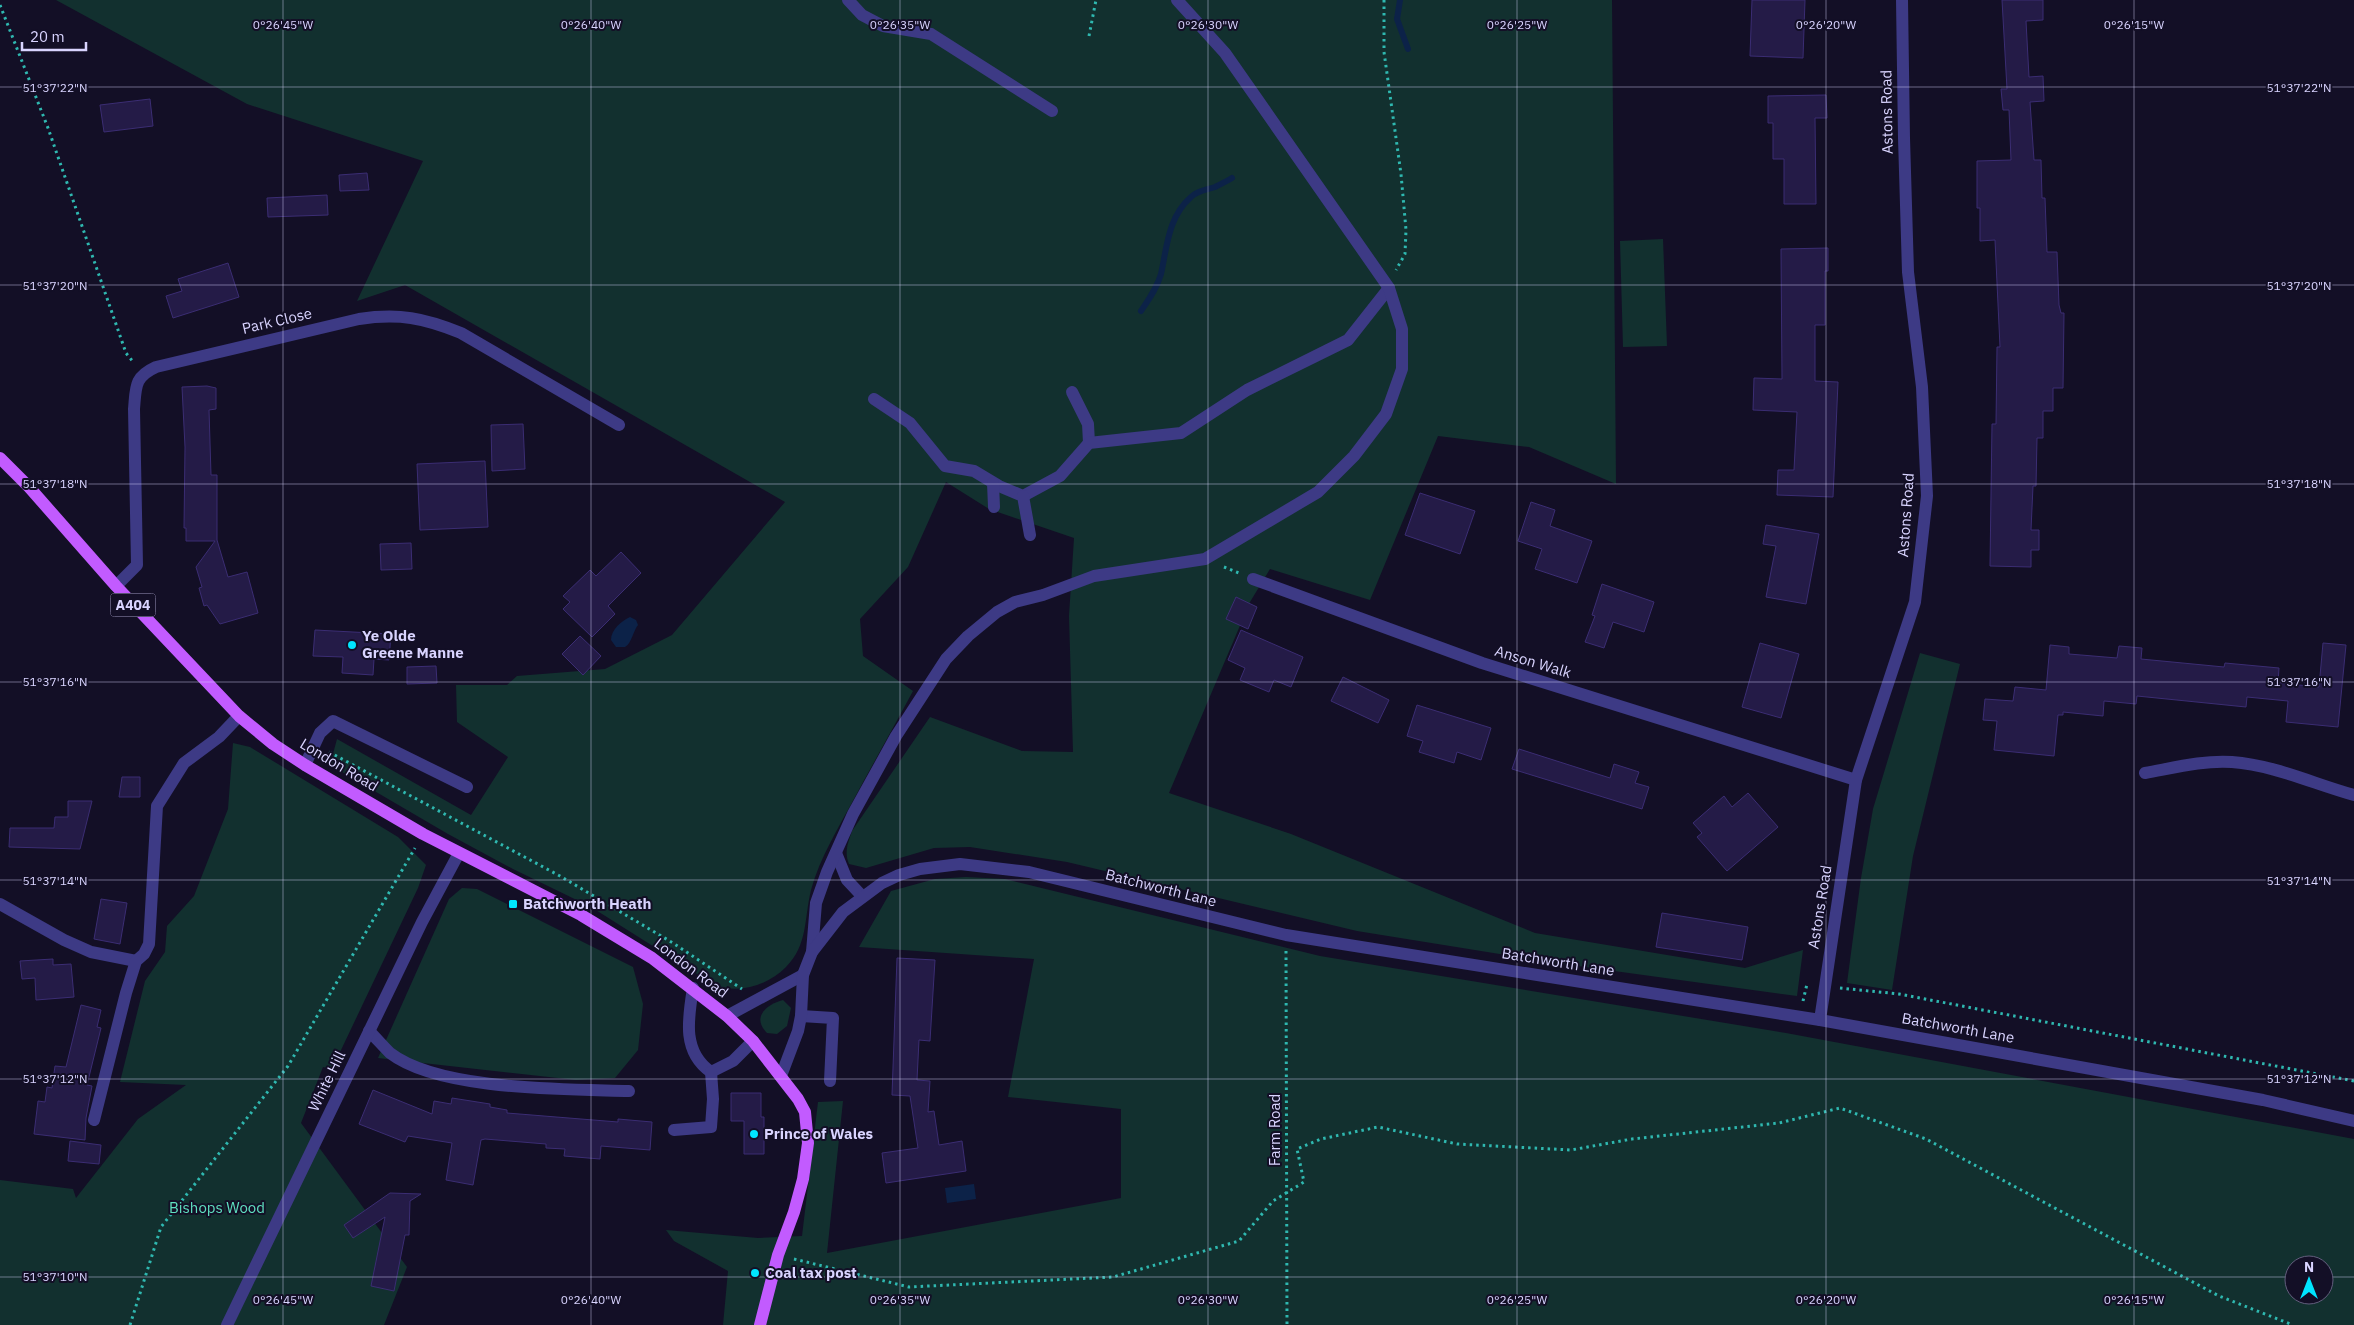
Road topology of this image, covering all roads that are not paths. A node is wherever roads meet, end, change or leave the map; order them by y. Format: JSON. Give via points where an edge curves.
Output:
{"nodes":[{"id":1,"x":848,"y":0,"type":"edge"},
{"id":2,"x":1177,"y":0,"type":"edge"},
{"id":3,"x":1902,"y":0,"type":"edge"},
{"id":4,"x":1052,"y":111,"type":"dead end"},
{"id":5,"x":1386,"y":283,"type":"junction"},
{"id":6,"x":1072,"y":392,"type":"dead end"},
{"id":7,"x":874,"y":399,"type":"dead end"},
{"id":8,"x":618,"y":425,"type":"dead end"},
{"id":9,"x":1093,"y":442,"type":"junction"},
{"id":10,"x":0,"y":458,"type":"edge"},
{"id":11,"x":993,"y":483,"type":"junction"},
{"id":12,"x":1023,"y":496,"type":"junction"},
{"id":13,"x":994,"y":507,"type":"dead end"},
{"id":14,"x":1030,"y":535,"type":"dead end"},
{"id":15,"x":1253,"y":579,"type":"road end"},
{"id":16,"x":116,"y":586,"type":"junction"},
{"id":17,"x":239,"y":716,"type":"junction"},
{"id":18,"x":305,"y":765,"type":"junction"},
{"id":19,"x":2145,"y":773,"type":"dead end"},
{"id":20,"x":1856,"y":780,"type":"junction"},
{"id":21,"x":467,"y":787,"type":"dead end"},
{"id":22,"x":2354,"y":795,"type":"edge"},
{"id":23,"x":459,"y":853,"type":"junction"},
{"id":24,"x":836,"y":853,"type":"junction"},
{"id":25,"x":862,"y":896,"type":"junction"},
{"id":26,"x":0,"y":904,"type":"edge"},
{"id":27,"x":812,"y":952,"type":"junction"},
{"id":28,"x":136,"y":961,"type":"junction"},
{"id":29,"x":803,"y":975,"type":"junction"},
{"id":30,"x":693,"y":988,"type":"junction"},
{"id":31,"x":727,"y":1016,"type":"junction"},
{"id":32,"x":801,"y":1016,"type":"junction"},
{"id":33,"x":1820,"y":1020,"type":"junction"},
{"id":34,"x":369,"y":1031,"type":"junction"},
{"id":35,"x":753,"y":1041,"type":"junction"},
{"id":36,"x":711,"y":1072,"type":"junction"},
{"id":37,"x":781,"y":1076,"type":"junction"},
{"id":38,"x":830,"y":1081,"type":"dead end"},
{"id":39,"x":629,"y":1091,"type":"dead end"},
{"id":40,"x":94,"y":1120,"type":"dead end"},
{"id":41,"x":2354,"y":1121,"type":"edge"},
{"id":42,"x":674,"y":1130,"type":"dead end"},
{"id":43,"x":228,"y":1325,"type":"edge"},
{"id":44,"x":760,"y":1325,"type":"edge"}],
"edges":[{"from":1,"to":4,"type":"street","via":[[862,15],[883,26],[931,34]]},
{"from":2,"to":5,"type":"street","via":[[1225,53]]},
{"from":3,"to":20,"type":"street","name":"Astons Road","via":[[1908,272],[1922,387],[1927,496],[1915,602]]},
{"from":5,"to":9,"type":"street","via":[[1348,340],[1248,390],[1181,433]]},
{"from":5,"to":24,"type":"street","via":[[1402,329],[1402,369],[1386,414],[1354,456],[1318,492],[1206,559],[1094,576],[1015,602],[997,612],[946,659],[926,687],[853,814]]},
{"from":6,"to":9,"type":"street"},
{"from":7,"to":11,"type":"street","via":[[910,423],[945,466],[974,471]]},
{"from":8,"to":16,"type":"street","name":"Park Close","via":[[461,333],[410,316],[359,319],[156,366],[142,373],[136,384],[137,565]]},
{"from":9,"to":12,"type":"street","via":[[1060,476]]},
{"from":10,"to":16,"type":"main road","name":"London Road","number":"A404"},
{"from":11,"to":12,"type":"street"},
{"from":11,"to":13,"type":"street"},
{"from":12,"to":14,"type":"street"},
{"from":15,"to":20,"type":"street","name":"Anson Walk","via":[[1482,663]]},
{"from":16,"to":17,"type":"main road","name":"London Road","number":"A404"},
{"from":17,"to":18,"type":"main road","name":"London Road","number":"A404"},
{"from":17,"to":28,"type":"street","via":[[219,737],[184,763],[157,806],[149,944]]},
{"from":18,"to":21,"type":"street","via":[[320,733],[333,721]]},
{"from":18,"to":23,"type":"main road","name":"London Road","number":"A404"},
{"from":19,"to":22,"type":"street","via":[[2193,764],[2231,762],[2266,767]]},
{"from":20,"to":33,"type":"street","name":"Astons Road"},
{"from":23,"to":30,"type":"main road","name":"London Road","number":"A404","via":[[581,915],[652,958]]},
{"from":23,"to":34,"type":"street","name":"White Hill"},
{"from":24,"to":25,"type":"street","via":[[847,880]]},
{"from":24,"to":27,"type":"street","via":[[816,903]]},
{"from":25,"to":27,"type":"street","name":"Batchworth Lane","via":[[843,912]]},
{"from":25,"to":33,"type":"street","name":"Batchworth Lane","via":[[890,879],[920,869],[960,864],[992,867],[1029,872],[1286,935]]},
{"from":26,"to":28,"type":"street","via":[[91,952]]},
{"from":27,"to":29,"type":"street","name":"Batchworth Lane"},
{"from":28,"to":40,"type":"street"},
{"from":29,"to":31,"type":"street"},
{"from":29,"to":32,"type":"street","name":"Batchworth Lane"},
{"from":30,"to":31,"type":"main road","name":"London Road","number":"A404"},
{"from":30,"to":36,"type":"street","via":[[688,1022],[691,1047],[700,1065]]},
{"from":31,"to":35,"type":"main road","number":"A404"},
{"from":32,"to":37,"type":"street","name":"Batchworth Lane"},
{"from":32,"to":38,"type":"street","via":[[833,1018]]},
{"from":33,"to":41,"type":"street","name":"Batchworth Lane","via":[[2263,1100]]},
{"from":34,"to":39,"type":"street","via":[[391,1053],[412,1065],[441,1074],[494,1084]]},
{"from":34,"to":43,"type":"street","name":"White Hill"},
{"from":35,"to":36,"type":"street","via":[[733,1061]]},
{"from":35,"to":37,"type":"main road","number":"A404"},
{"from":36,"to":42,"type":"street","via":[[710,1127]]},
{"from":37,"to":44,"type":"main road","number":"A404","via":[[805,1112],[808,1143],[803,1179],[778,1254]]}]}
